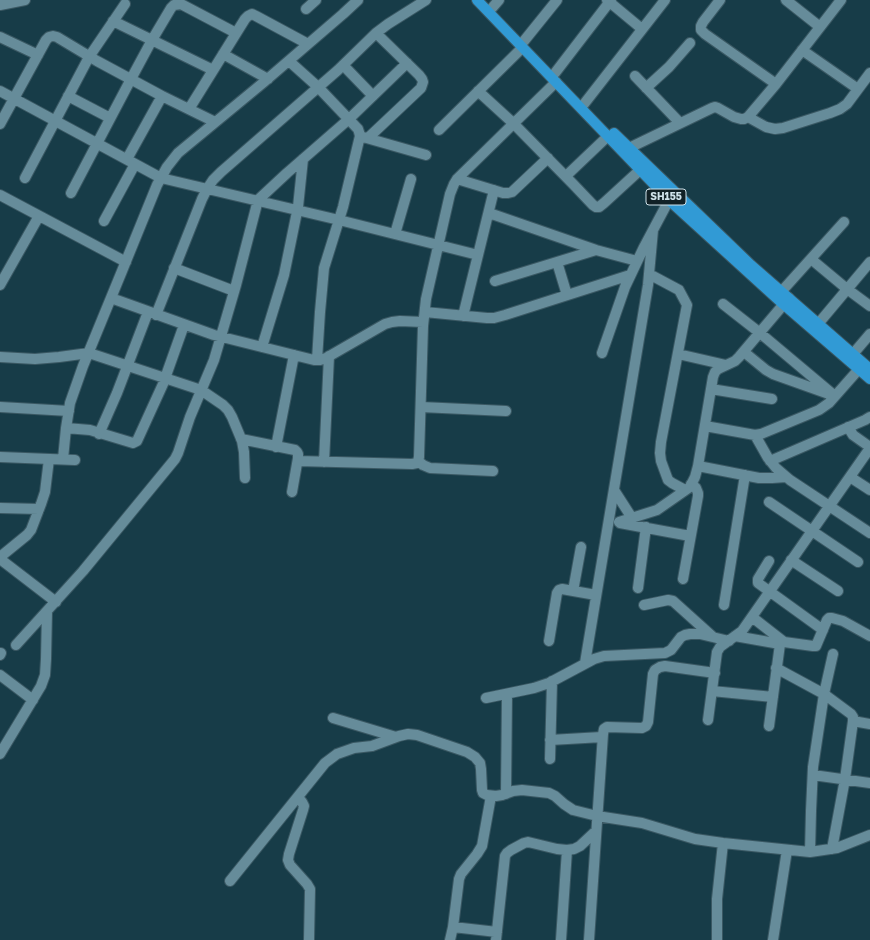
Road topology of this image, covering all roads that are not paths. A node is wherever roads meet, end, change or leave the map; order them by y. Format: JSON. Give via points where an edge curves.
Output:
{"nodes":[{"id":1,"x":25,"y":0,"type":"edge"},
{"id":2,"x":316,"y":0,"type":"edge"},
{"id":3,"x":358,"y":0,"type":"edge"},
{"id":4,"x":426,"y":0,"type":"edge"},
{"id":5,"x":477,"y":0,"type":"edge"},
{"id":6,"x":484,"y":0,"type":"edge"},
{"id":7,"x":499,"y":0,"type":"edge"},
{"id":8,"x":557,"y":0,"type":"edge"},
{"id":9,"x":666,"y":0,"type":"edge"},
{"id":10,"x":720,"y":0,"type":"edge"},
{"id":11,"x":786,"y":0,"type":"edge"},
{"id":12,"x":841,"y":0,"type":"edge"},
{"id":13,"x":609,"y":1,"type":"edge"},
{"id":14,"x":125,"y":4,"type":"dead end"},
{"id":15,"x":0,"y":5,"type":"edge"},
{"id":16,"x":492,"y":8,"type":"junction"},
{"id":17,"x":306,"y":9,"type":"dead end"},
{"id":18,"x":113,"y":21,"type":"junction"},
{"id":19,"x":820,"y":27,"type":"junction"},
{"id":20,"x":642,"y":30,"type":"junction"},
{"id":21,"x":236,"y":32,"type":"junction"},
{"id":22,"x":376,"y":33,"type":"junction"},
{"id":23,"x":0,"y":37,"type":"edge"},
{"id":24,"x":152,"y":40,"type":"junction"},
{"id":25,"x":690,"y":43,"type":"dead end"},
{"id":26,"x":308,"y":44,"type":"junction"},
{"id":27,"x":523,"y":44,"type":"junction"},
{"id":28,"x":802,"y":50,"type":"junction"},
{"id":29,"x":223,"y":54,"type":"junction"},
{"id":30,"x":38,"y":55,"type":"junction"},
{"id":31,"x":90,"y":57,"type":"junction"},
{"id":32,"x":289,"y":61,"type":"junction"},
{"id":33,"x":408,"y":63,"type":"junction"},
{"id":34,"x":343,"y":65,"type":"junction"},
{"id":35,"x":213,"y":70,"type":"junction"},
{"id":36,"x":870,"y":73,"type":"edge"},
{"id":37,"x":635,"y":76,"type":"dead end"},
{"id":38,"x":268,"y":78,"type":"junction"},
{"id":39,"x":555,"y":78,"type":"junction"},
{"id":40,"x":131,"y":79,"type":"junction"},
{"id":41,"x":776,"y":84,"type":"junction"},
{"id":42,"x":318,"y":87,"type":"junction"},
{"id":43,"x":646,"y":88,"type":"junction"},
{"id":44,"x":858,"y":89,"type":"junction"},
{"id":45,"x":0,"y":91,"type":"edge"},
{"id":46,"x":478,"y":91,"type":"junction"},
{"id":47,"x":68,"y":96,"type":"junction"},
{"id":48,"x":162,"y":96,"type":"junction"},
{"id":49,"x":373,"y":96,"type":"junction"},
{"id":50,"x":14,"y":99,"type":"junction"},
{"id":51,"x":584,"y":104,"type":"junction"},
{"id":52,"x":189,"y":109,"type":"junction"},
{"id":53,"x":748,"y":117,"type":"junction"},
{"id":54,"x":110,"y":118,"type":"junction"},
{"id":55,"x":348,"y":119,"type":"junction"},
{"id":56,"x":55,"y":121,"type":"junction"},
{"id":57,"x":215,"y":122,"type":"junction"},
{"id":58,"x":680,"y":123,"type":"junction"},
{"id":59,"x":0,"y":124,"type":"edge"},
{"id":60,"x":513,"y":124,"type":"junction"},
{"id":61,"x":438,"y":130,"type":"dead end"},
{"id":62,"x":608,"y":136,"type":"junction"},
{"id":63,"x":364,"y":137,"type":"junction"},
{"id":64,"x":97,"y":143,"type":"junction"},
{"id":65,"x":629,"y":148,"type":"junction"},
{"id":66,"x":426,"y":155,"type":"dead end"},
{"id":67,"x":548,"y":158,"type":"junction"},
{"id":68,"x":303,"y":159,"type":"junction"},
{"id":69,"x":131,"y":162,"type":"junction"},
{"id":70,"x":640,"y":170,"type":"junction"},
{"id":71,"x":566,"y":176,"type":"junction"},
{"id":72,"x":25,"y":178,"type":"dead end"},
{"id":73,"x":161,"y":178,"type":"junction"},
{"id":74,"x":411,"y":179,"type":"dead end"},
{"id":75,"x":456,"y":179,"type":"junction"},
{"id":76,"x":207,"y":189,"type":"junction"},
{"id":77,"x":494,"y":190,"type":"junction"},
{"id":78,"x":71,"y":193,"type":"dead end"},
{"id":79,"x":0,"y":195,"type":"edge"},
{"id":80,"x":258,"y":200,"type":"junction"},
{"id":81,"x":669,"y":200,"type":"junction"},
{"id":82,"x":297,"y":210,"type":"junction"},
{"id":83,"x":488,"y":214,"type":"junction"},
{"id":84,"x":39,"y":216,"type":"junction"},
{"id":85,"x":339,"y":220,"type":"junction"},
{"id":86,"x":104,"y":221,"type":"dead end"},
{"id":87,"x":844,"y":222,"type":"dead end"},
{"id":88,"x":653,"y":230,"type":"junction"},
{"id":89,"x":396,"y":234,"type":"junction"},
{"id":90,"x":438,"y":245,"type":"junction"},
{"id":91,"x":596,"y":250,"type":"junction"},
{"id":92,"x":478,"y":255,"type":"junction"},
{"id":93,"x":811,"y":259,"type":"junction"},
{"id":94,"x":637,"y":261,"type":"junction"},
{"id":95,"x":126,"y":262,"type":"junction"},
{"id":96,"x":557,"y":262,"type":"junction"},
{"id":97,"x":870,"y":262,"type":"edge"},
{"id":98,"x":174,"y":268,"type":"junction"},
{"id":99,"x":649,"y":274,"type":"junction"},
{"id":100,"x":630,"y":275,"type":"junction"},
{"id":101,"x":495,"y":281,"type":"dead end"},
{"id":102,"x":0,"y":285,"type":"edge"},
{"id":103,"x":847,"y":289,"type":"junction"},
{"id":104,"x":234,"y":291,"type":"junction"},
{"id":105,"x":566,"y":295,"type":"junction"},
{"id":106,"x":111,"y":298,"type":"junction"},
{"id":107,"x":785,"y":298,"type":"junction"},
{"id":108,"x":723,"y":304,"type":"dead end"},
{"id":109,"x":870,"y":306,"type":"edge"},
{"id":110,"x":425,"y":312,"type":"junction"},
{"id":111,"x":152,"y":313,"type":"junction"},
{"id":112,"x":463,"y":316,"type":"junction"},
{"id":113,"x":423,"y":322,"type":"junction"},
{"id":114,"x":818,"y":324,"type":"junction"},
{"id":115,"x":184,"y":325,"type":"junction"},
{"id":116,"x":760,"y":333,"type":"junction"},
{"id":117,"x":870,"y":334,"type":"edge"},
{"id":118,"x":220,"y":337,"type":"junction"},
{"id":119,"x":262,"y":347,"type":"junction"},
{"id":120,"x":744,"y":352,"type":"junction"},
{"id":121,"x":89,"y":353,"type":"junction"},
{"id":122,"x":602,"y":353,"type":"dead end"},
{"id":123,"x":678,"y":354,"type":"junction"},
{"id":124,"x":853,"y":354,"type":"junction"},
{"id":125,"x":294,"y":355,"type":"junction"},
{"id":126,"x":329,"y":356,"type":"junction"},
{"id":127,"x":0,"y":357,"type":"edge"},
{"id":128,"x":317,"y":360,"type":"junction"},
{"id":129,"x":726,"y":365,"type":"junction"},
{"id":130,"x":128,"y":366,"type":"junction"},
{"id":131,"x":859,"y":369,"type":"junction"},
{"id":132,"x":870,"y":369,"type":"edge"},
{"id":133,"x":165,"y":378,"type":"junction"},
{"id":134,"x":870,"y":379,"type":"edge"},
{"id":135,"x":711,"y":389,"type":"junction"},
{"id":136,"x":201,"y":390,"type":"junction"},
{"id":137,"x":835,"y":396,"type":"junction"},
{"id":138,"x":772,"y":399,"type":"dead end"},
{"id":139,"x":0,"y":407,"type":"edge"},
{"id":140,"x":421,"y":407,"type":"junction"},
{"id":141,"x":69,"y":411,"type":"junction"},
{"id":142,"x":506,"y":411,"type":"dead end"},
{"id":143,"x":870,"y":416,"type":"edge"},
{"id":144,"x":704,"y":426,"type":"junction"},
{"id":145,"x":848,"y":427,"type":"junction"},
{"id":146,"x":66,"y":428,"type":"junction"},
{"id":147,"x":99,"y":434,"type":"junction"},
{"id":148,"x":755,"y":435,"type":"junction"},
{"id":149,"x":241,"y":439,"type":"junction"},
{"id":150,"x":276,"y":447,"type":"junction"},
{"id":151,"x":870,"y":447,"type":"edge"},
{"id":152,"x":0,"y":457,"type":"edge"},
{"id":153,"x":48,"y":459,"type":"junction"},
{"id":154,"x":64,"y":460,"type":"junction"},
{"id":155,"x":75,"y":460,"type":"dead end"},
{"id":156,"x":418,"y":461,"type":"junction"},
{"id":157,"x":770,"y":461,"type":"junction"},
{"id":158,"x":298,"y":462,"type":"junction"},
{"id":159,"x":324,"y":462,"type":"junction"},
{"id":160,"x":698,"y":466,"type":"junction"},
{"id":161,"x":493,"y":471,"type":"dead end"},
{"id":162,"x":745,"y":475,"type":"junction"},
{"id":163,"x":786,"y":477,"type":"junction"},
{"id":164,"x":850,"y":477,"type":"junction"},
{"id":165,"x":245,"y":478,"type":"dead end"},
{"id":166,"x":688,"y":487,"type":"junction"},
{"id":167,"x":614,"y":490,"type":"junction"},
{"id":168,"x":870,"y":490,"type":"edge"},
{"id":169,"x":292,"y":492,"type":"dead end"},
{"id":170,"x":769,"y":502,"type":"dead end"},
{"id":171,"x":829,"y":506,"type":"junction"},
{"id":172,"x":0,"y":508,"type":"edge"},
{"id":173,"x":39,"y":509,"type":"junction"},
{"id":174,"x":657,"y":510,"type":"junction"},
{"id":175,"x":632,"y":518,"type":"junction"},
{"id":176,"x":609,"y":520,"type":"junction"},
{"id":177,"x":619,"y":522,"type":"junction"},
{"id":178,"x":650,"y":528,"type":"junction"},
{"id":179,"x":812,"y":530,"type":"junction"},
{"id":180,"x":870,"y":533,"type":"edge"},
{"id":181,"x":690,"y":536,"type":"junction"},
{"id":182,"x":581,"y":547,"type":"dead end"},
{"id":183,"x":0,"y":558,"type":"edge"},
{"id":184,"x":791,"y":560,"type":"junction"},
{"id":185,"x":769,"y":561,"type":"dead end"},
{"id":186,"x":858,"y":562,"type":"dead end"},
{"id":187,"x":683,"y":579,"type":"dead end"},
{"id":188,"x":638,"y":588,"type":"dead end"},
{"id":189,"x":573,"y":591,"type":"junction"},
{"id":190,"x":838,"y":591,"type":"dead end"},
{"id":191,"x":769,"y":592,"type":"junction"},
{"id":192,"x":596,"y":595,"type":"junction"},
{"id":193,"x":56,"y":602,"type":"junction"},
{"id":194,"x":644,"y":605,"type":"dead end"},
{"id":195,"x":724,"y":605,"type":"dead end"},
{"id":196,"x":47,"y":611,"type":"junction"},
{"id":197,"x":752,"y":617,"type":"junction"},
{"id":198,"x":823,"y":630,"type":"junction"},
{"id":199,"x":870,"y":636,"type":"edge"},
{"id":200,"x":713,"y":637,"type":"junction"},
{"id":201,"x":732,"y":638,"type":"junction"},
{"id":202,"x":549,"y":641,"type":"dead end"},
{"id":203,"x":782,"y":643,"type":"junction"},
{"id":204,"x":16,"y":645,"type":"dead end"},
{"id":205,"x":669,"y":651,"type":"junction"},
{"id":206,"x":833,"y":654,"type":"dead end"},
{"id":207,"x":585,"y":663,"type":"junction"},
{"id":208,"x":665,"y":666,"type":"junction"},
{"id":209,"x":776,"y":668,"type":"junction"},
{"id":210,"x":715,"y":673,"type":"junction"},
{"id":211,"x":0,"y":675,"type":"edge"},
{"id":212,"x":552,"y":681,"type":"junction"},
{"id":213,"x":712,"y":691,"type":"junction"},
{"id":214,"x":507,"y":694,"type":"junction"},
{"id":215,"x":824,"y":694,"type":"junction"},
{"id":216,"x":772,"y":697,"type":"junction"},
{"id":217,"x":486,"y":698,"type":"dead end"},
{"id":218,"x":33,"y":700,"type":"junction"},
{"id":219,"x":333,"y":718,"type":"dead end"},
{"id":220,"x":708,"y":720,"type":"dead end"},
{"id":221,"x":853,"y":721,"type":"junction"},
{"id":222,"x":870,"y":724,"type":"edge"},
{"id":223,"x":769,"y":726,"type":"dead end"},
{"id":224,"x":396,"y":737,"type":"junction"},
{"id":225,"x":602,"y":737,"type":"junction"},
{"id":226,"x":550,"y":740,"type":"junction"},
{"id":227,"x":0,"y":754,"type":"edge"},
{"id":228,"x":550,"y":759,"type":"dead end"},
{"id":229,"x":813,"y":775,"type":"junction"},
{"id":230,"x":845,"y":779,"type":"junction"},
{"id":231,"x":870,"y":783,"type":"edge"},
{"id":232,"x":506,"y":794,"type":"junction"},
{"id":233,"x":491,"y":796,"type":"junction"},
{"id":234,"x":298,"y":797,"type":"junction"},
{"id":235,"x":597,"y":816,"type":"junction"},
{"id":236,"x":596,"y":831,"type":"junction"},
{"id":237,"x":870,"y":835,"type":"edge"},
{"id":238,"x":723,"y":844,"type":"junction"},
{"id":239,"x":832,"y":849,"type":"junction"},
{"id":240,"x":568,"y":850,"type":"junction"},
{"id":241,"x":787,"y":850,"type":"junction"},
{"id":242,"x":810,"y":852,"type":"junction"},
{"id":243,"x":230,"y":881,"type":"dead end"},
{"id":244,"x":453,"y":927,"type":"junction"},
{"id":245,"x":496,"y":936,"type":"edge"},
{"id":246,"x":309,"y":940,"type":"edge"},
{"id":247,"x":450,"y":940,"type":"edge"},
{"id":248,"x":561,"y":940,"type":"edge"},
{"id":249,"x":589,"y":940,"type":"edge"},
{"id":250,"x":717,"y":940,"type":"edge"},
{"id":251,"x":773,"y":940,"type":"edge"}],
"edges":[{"from":1,"to":15,"type":"street"},
{"from":2,"to":17,"type":"street"},
{"from":3,"to":26,"type":"street"},
{"from":4,"to":22,"type":"street"},
{"from":5,"to":27,"type":"main road","number":"SH155"},
{"from":6,"to":16,"type":"main road","number":"SH155"},
{"from":7,"to":16,"type":"street"},
{"from":8,"to":27,"type":"street"},
{"from":9,"to":20,"type":"street"},
{"from":10,"to":41,"type":"street","via":[[703,22],[701,30]]},
{"from":11,"to":19,"type":"street"},
{"from":12,"to":19,"type":"street"},
{"from":13,"to":20,"type":"street"},
{"from":13,"to":39,"type":"street"},
{"from":14,"to":18,"type":"street"},
{"from":16,"to":27,"type":"main road","number":"SH155"},
{"from":18,"to":24,"type":"street"},
{"from":18,"to":31,"type":"street"},
{"from":19,"to":28,"type":"street"},
{"from":20,"to":51,"type":"street"},
{"from":21,"to":24,"type":"street","via":[[177,4],[171,8]]},
{"from":21,"to":26,"type":"street","via":[[252,14]]},
{"from":21,"to":29,"type":"street"},
{"from":22,"to":33,"type":"street"},
{"from":22,"to":34,"type":"street"},
{"from":23,"to":30,"type":"street"},
{"from":24,"to":35,"type":"street"},
{"from":24,"to":40,"type":"street"},
{"from":25,"to":43,"type":"street"},
{"from":26,"to":32,"type":"street"},
{"from":27,"to":39,"type":"main road","number":"SH155"},
{"from":27,"to":46,"type":"street"},
{"from":28,"to":41,"type":"street"},
{"from":28,"to":44,"type":"street"},
{"from":29,"to":35,"type":"street"},
{"from":29,"to":38,"type":"street"},
{"from":30,"to":31,"type":"street","via":[[46,40],[53,36]]},
{"from":30,"to":50,"type":"street"},
{"from":31,"to":40,"type":"street"},
{"from":31,"to":47,"type":"street"},
{"from":32,"to":38,"type":"street"},
{"from":32,"to":42,"type":"street"},
{"from":33,"to":49,"type":"street"},
{"from":33,"to":63,"type":"street","via":[[422,79],[421,88]]},
{"from":34,"to":42,"type":"street"},
{"from":34,"to":49,"type":"street"},
{"from":35,"to":52,"type":"street"},
{"from":36,"to":44,"type":"street"},
{"from":37,"to":43,"type":"street"},
{"from":38,"to":57,"type":"street"},
{"from":39,"to":51,"type":"main road","number":"SH155"},
{"from":39,"to":60,"type":"street"},
{"from":39,"to":62,"type":"main road","number":"SH155"},
{"from":40,"to":48,"type":"street"},
{"from":40,"to":54,"type":"street"},
{"from":41,"to":53,"type":"street"},
{"from":42,"to":55,"type":"street"},
{"from":42,"to":76,"type":"street","via":[[220,172]]},
{"from":43,"to":58,"type":"street"},
{"from":44,"to":53,"type":"street","via":[[840,109],[783,128],[771,129]]},
{"from":45,"to":50,"type":"street"},
{"from":46,"to":60,"type":"street"},
{"from":46,"to":61,"type":"street"},
{"from":47,"to":54,"type":"street"},
{"from":47,"to":56,"type":"street"},
{"from":48,"to":52,"type":"street"},
{"from":48,"to":69,"type":"street"},
{"from":49,"to":55,"type":"street"},
{"from":50,"to":56,"type":"street"},
{"from":50,"to":59,"type":"street"},
{"from":51,"to":65,"type":"main road","number":"SH155"},
{"from":52,"to":57,"type":"street"},
{"from":53,"to":58,"type":"street","via":[[740,119],[715,107]]},
{"from":54,"to":64,"type":"street"},
{"from":55,"to":63,"type":"street"},
{"from":55,"to":68,"type":"street"},
{"from":56,"to":64,"type":"street"},
{"from":56,"to":72,"type":"street"},
{"from":57,"to":73,"type":"street","via":[[178,153]]},
{"from":58,"to":65,"type":"street"},
{"from":60,"to":67,"type":"street"},
{"from":60,"to":75,"type":"street"},
{"from":62,"to":70,"type":"main road","number":"SH155"},
{"from":62,"to":71,"type":"street"},
{"from":63,"to":66,"type":"street"},
{"from":63,"to":85,"type":"street"},
{"from":64,"to":69,"type":"street"},
{"from":64,"to":78,"type":"street"},
{"from":65,"to":107,"type":"main road","number":"SH155"},
{"from":67,"to":71,"type":"street"},
{"from":67,"to":77,"type":"street","via":[[512,192]]},
{"from":68,"to":80,"type":"street"},
{"from":68,"to":82,"type":"street"},
{"from":69,"to":73,"type":"street"},
{"from":69,"to":86,"type":"street"},
{"from":70,"to":71,"type":"street","via":[[599,207],[593,205]]},
{"from":70,"to":81,"type":"main road","number":"SH155"},
{"from":73,"to":76,"type":"street"},
{"from":73,"to":95,"type":"street"},
{"from":74,"to":89,"type":"street"},
{"from":75,"to":77,"type":"street"},
{"from":75,"to":90,"type":"street"},
{"from":76,"to":80,"type":"street"},
{"from":76,"to":98,"type":"street"},
{"from":77,"to":83,"type":"street"},
{"from":79,"to":84,"type":"street"},
{"from":80,"to":82,"type":"street"},
{"from":80,"to":104,"type":"street"},
{"from":81,"to":88,"type":"street"},
{"from":81,"to":107,"type":"main road","number":"SH155"},
{"from":82,"to":85,"type":"street"},
{"from":82,"to":119,"type":"street","via":[[284,275]]},
{"from":83,"to":91,"type":"street"},
{"from":83,"to":92,"type":"street"},
{"from":84,"to":95,"type":"street"},
{"from":84,"to":102,"type":"street"},
{"from":85,"to":89,"type":"street"},
{"from":85,"to":128,"type":"street","via":[[324,268]]},
{"from":87,"to":93,"type":"street"},
{"from":88,"to":94,"type":"street"},
{"from":88,"to":99,"type":"street"},
{"from":89,"to":90,"type":"street"},
{"from":90,"to":92,"type":"street"},
{"from":90,"to":110,"type":"street"},
{"from":91,"to":94,"type":"street"},
{"from":91,"to":96,"type":"street"},
{"from":92,"to":112,"type":"street"},
{"from":93,"to":103,"type":"street"},
{"from":93,"to":107,"type":"street"},
{"from":94,"to":100,"type":"street"},
{"from":95,"to":106,"type":"street"},
{"from":96,"to":101,"type":"street"},
{"from":96,"to":105,"type":"street"},
{"from":97,"to":103,"type":"street"},
{"from":98,"to":104,"type":"street"},
{"from":98,"to":111,"type":"street"},
{"from":99,"to":123,"type":"street","via":[[679,290],[687,306]]},
{"from":99,"to":167,"type":"street"},
{"from":100,"to":105,"type":"street"},
{"from":100,"to":122,"type":"street"},
{"from":103,"to":109,"type":"street"},
{"from":103,"to":114,"type":"street"},
{"from":104,"to":118,"type":"street"},
{"from":105,"to":112,"type":"street","via":[[494,318]]},
{"from":106,"to":111,"type":"street"},
{"from":106,"to":121,"type":"street"},
{"from":107,"to":114,"type":"main road","number":"SH155"},
{"from":107,"to":116,"type":"street"},
{"from":107,"to":131,"type":"main road","number":"SH155"},
{"from":108,"to":116,"type":"street"},
{"from":110,"to":112,"type":"street"},
{"from":110,"to":113,"type":"street"},
{"from":111,"to":115,"type":"street"},
{"from":111,"to":130,"type":"street"},
{"from":113,"to":126,"type":"street","via":[[400,321],[385,324]]},
{"from":113,"to":140,"type":"street"},
{"from":114,"to":124,"type":"main road","number":"SH155"},
{"from":115,"to":118,"type":"street"},
{"from":115,"to":133,"type":"street"},
{"from":116,"to":120,"type":"street"},
{"from":116,"to":137,"type":"street"},
{"from":117,"to":124,"type":"street"},
{"from":118,"to":119,"type":"street"},
{"from":118,"to":136,"type":"street","via":[[214,360]]},
{"from":119,"to":125,"type":"street"},
{"from":120,"to":129,"type":"street","via":[[735,361]]},
{"from":120,"to":137,"type":"street","via":[[773,374]]},
{"from":121,"to":127,"type":"street","via":[[35,359]]},
{"from":121,"to":130,"type":"street"},
{"from":121,"to":141,"type":"street"},
{"from":123,"to":129,"type":"street"},
{"from":123,"to":166,"type":"street","via":[[660,453],[668,480]]},
{"from":124,"to":132,"type":"main road","number":"SH155"},
{"from":125,"to":128,"type":"street"},
{"from":125,"to":150,"type":"street"},
{"from":126,"to":128,"type":"street"},
{"from":126,"to":159,"type":"street"},
{"from":129,"to":135,"type":"street","via":[[715,372]]},
{"from":130,"to":133,"type":"street"},
{"from":130,"to":147,"type":"street"},
{"from":131,"to":134,"type":"main road","number":"SH155"},
{"from":131,"to":137,"type":"street"},
{"from":133,"to":136,"type":"street"},
{"from":133,"to":147,"type":"street","via":[[137,441],[133,443]]},
{"from":135,"to":138,"type":"street"},
{"from":135,"to":144,"type":"street"},
{"from":136,"to":149,"type":"street","via":[[228,410]]},
{"from":136,"to":193,"type":"street","via":[[175,459]]},
{"from":137,"to":148,"type":"street","via":[[819,410]]},
{"from":139,"to":141,"type":"street"},
{"from":140,"to":142,"type":"street"},
{"from":140,"to":156,"type":"street"},
{"from":141,"to":146,"type":"street"},
{"from":143,"to":145,"type":"street"},
{"from":144,"to":148,"type":"street"},
{"from":144,"to":160,"type":"street"},
{"from":145,"to":151,"type":"street","via":[[853,435]]},
{"from":145,"to":157,"type":"street"},
{"from":146,"to":147,"type":"street","via":[[90,430]]},
{"from":146,"to":154,"type":"street"},
{"from":148,"to":157,"type":"street"},
{"from":149,"to":150,"type":"street"},
{"from":149,"to":165,"type":"street"},
{"from":150,"to":158,"type":"street","via":[[297,452]]},
{"from":151,"to":164,"type":"street"},
{"from":152,"to":153,"type":"street"},
{"from":153,"to":154,"type":"street"},
{"from":153,"to":173,"type":"street","via":[[45,492]]},
{"from":154,"to":155,"type":"street"},
{"from":156,"to":159,"type":"street","via":[[412,464]]},
{"from":156,"to":161,"type":"street","via":[[430,468]]},
{"from":157,"to":163,"type":"street"},
{"from":158,"to":159,"type":"street"},
{"from":158,"to":169,"type":"street"},
{"from":160,"to":162,"type":"street"},
{"from":160,"to":166,"type":"street"},
{"from":162,"to":163,"type":"street"},
{"from":162,"to":195,"type":"street"},
{"from":163,"to":171,"type":"street"},
{"from":164,"to":168,"type":"street"},
{"from":164,"to":171,"type":"street"},
{"from":166,"to":174,"type":"street"},
{"from":166,"to":181,"type":"street","via":[[696,488],[698,496]]},
{"from":167,"to":175,"type":"street"},
{"from":167,"to":176,"type":"street"},
{"from":170,"to":179,"type":"street"},
{"from":171,"to":179,"type":"street"},
{"from":171,"to":180,"type":"street"},
{"from":172,"to":173,"type":"street"},
{"from":173,"to":183,"type":"street","via":[[31,530]]},
{"from":174,"to":175,"type":"street"},
{"from":174,"to":178,"type":"street"},
{"from":175,"to":177,"type":"street"},
{"from":176,"to":177,"type":"street"},
{"from":176,"to":192,"type":"street"},
{"from":177,"to":178,"type":"street"},
{"from":178,"to":181,"type":"street"},
{"from":178,"to":188,"type":"street"},
{"from":179,"to":184,"type":"street"},
{"from":179,"to":186,"type":"street"},
{"from":181,"to":187,"type":"street"},
{"from":182,"to":189,"type":"street"},
{"from":183,"to":193,"type":"street"},
{"from":184,"to":190,"type":"street"},
{"from":184,"to":191,"type":"street"},
{"from":185,"to":191,"type":"street","via":[[757,581]]},
{"from":189,"to":192,"type":"street"},
{"from":189,"to":202,"type":"street","via":[[562,589],[557,593]]},
{"from":191,"to":197,"type":"street"},
{"from":191,"to":198,"type":"street"},
{"from":192,"to":207,"type":"street"},
{"from":193,"to":196,"type":"street"},
{"from":194,"to":200,"type":"street","via":[[673,601]]},
{"from":196,"to":204,"type":"street"},
{"from":196,"to":218,"type":"street","via":[[45,675]]},
{"from":197,"to":201,"type":"street","via":[[742,631]]},
{"from":197,"to":203,"type":"street"},
{"from":198,"to":199,"type":"street","via":[[827,620],[832,618]]},
{"from":198,"to":203,"type":"street","via":[[816,646]]},
{"from":200,"to":201,"type":"street"},
{"from":200,"to":205,"type":"street","via":[[700,634],[685,635]]},
{"from":201,"to":203,"type":"street"},
{"from":201,"to":210,"type":"street","via":[[720,647]]},
{"from":203,"to":209,"type":"street"},
{"from":205,"to":207,"type":"street","via":[[604,656]]},
{"from":205,"to":208,"type":"street"},
{"from":206,"to":215,"type":"street"},
{"from":207,"to":212,"type":"street"},
{"from":208,"to":210,"type":"street"},
{"from":208,"to":225,"type":"street","via":[[655,670],[653,674],[646,726],[608,727],[604,729]]},
{"from":209,"to":215,"type":"street"},
{"from":209,"to":216,"type":"street"},
{"from":210,"to":213,"type":"street"},
{"from":211,"to":218,"type":"street"},
{"from":212,"to":214,"type":"street"},
{"from":212,"to":226,"type":"street"},
{"from":213,"to":216,"type":"street"},
{"from":213,"to":220,"type":"street"},
{"from":214,"to":217,"type":"street"},
{"from":214,"to":232,"type":"street"},
{"from":215,"to":221,"type":"street","via":[[851,714]]},
{"from":215,"to":229,"type":"street"},
{"from":216,"to":223,"type":"street"},
{"from":218,"to":227,"type":"street"},
{"from":219,"to":224,"type":"street"},
{"from":221,"to":222,"type":"street"},
{"from":221,"to":230,"type":"street"},
{"from":224,"to":233,"type":"street","via":[[417,735],[467,752],[480,763],[482,790]]},
{"from":224,"to":234,"type":"street","via":[[372,746],[354,748],[337,754],[325,762]]},
{"from":225,"to":226,"type":"street"},
{"from":225,"to":235,"type":"street"},
{"from":226,"to":228,"type":"street"},
{"from":229,"to":230,"type":"street"},
{"from":229,"to":242,"type":"street"},
{"from":230,"to":231,"type":"street"},
{"from":230,"to":239,"type":"street"},
{"from":232,"to":233,"type":"street"},
{"from":232,"to":235,"type":"street","via":[[522,790],[549,793],[573,810]]},
{"from":233,"to":244,"type":"street","via":[[482,846],[459,879]]},
{"from":234,"to":243,"type":"street"},
{"from":234,"to":246,"type":"street","via":[[304,806],[288,860],[310,889]]},
{"from":235,"to":236,"type":"street"},
{"from":235,"to":238,"type":"street","via":[[642,823],[695,840]]},
{"from":236,"to":240,"type":"street","via":[[580,846]]},
{"from":236,"to":249,"type":"street"},
{"from":237,"to":239,"type":"street"},
{"from":238,"to":241,"type":"street"},
{"from":238,"to":250,"type":"street","via":[[717,899]]},
{"from":239,"to":242,"type":"street"},
{"from":240,"to":245,"type":"street","via":[[528,842],[507,853]]},
{"from":240,"to":248,"type":"street"},
{"from":241,"to":242,"type":"street"},
{"from":241,"to":251,"type":"street"},
{"from":244,"to":245,"type":"street"},
{"from":244,"to":247,"type":"street"}]}
